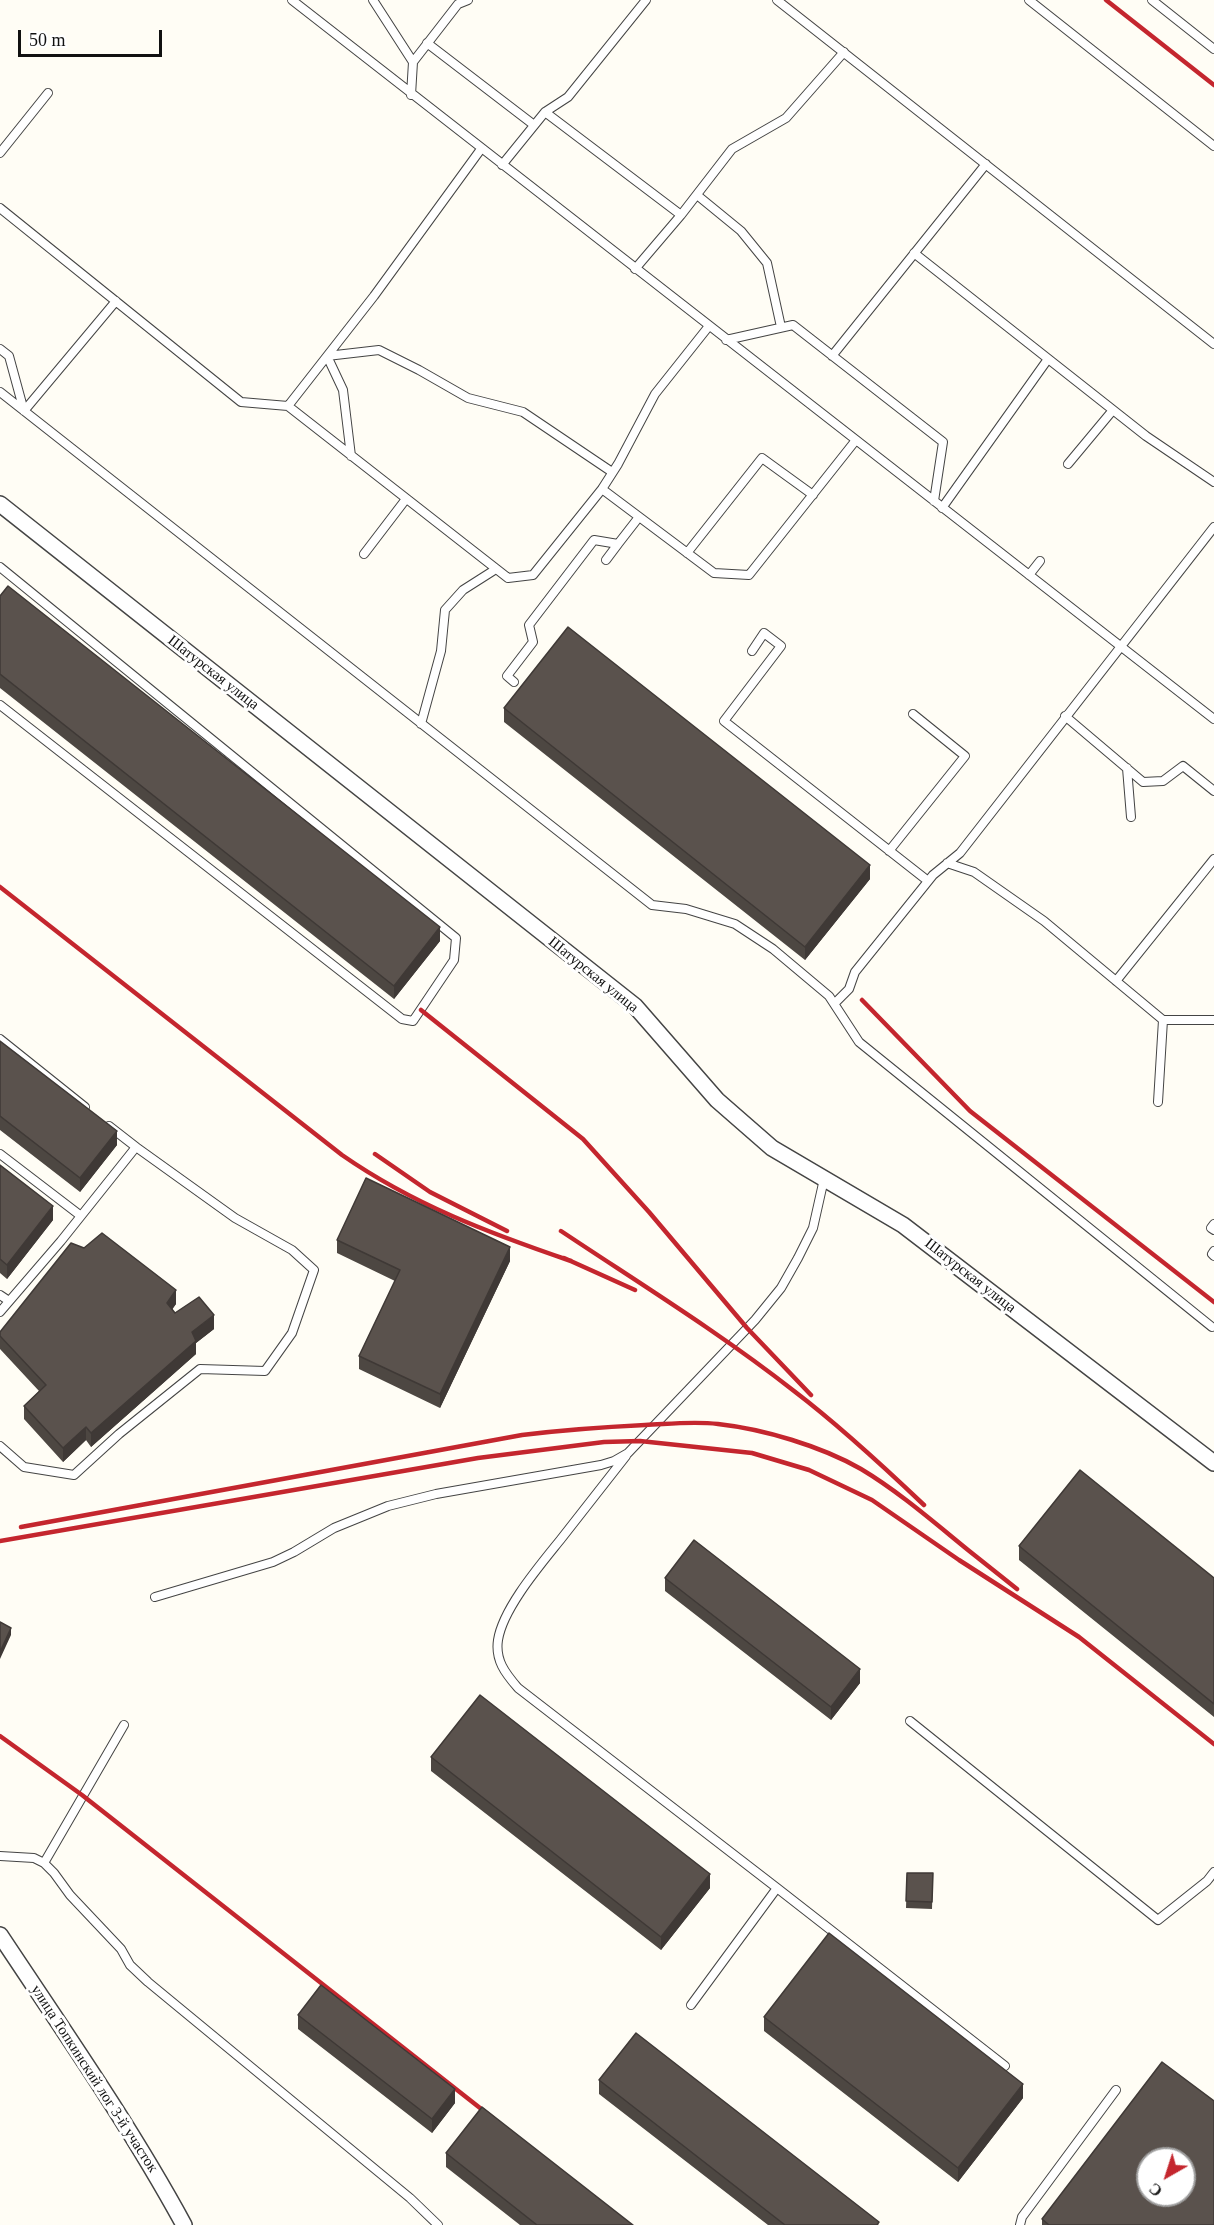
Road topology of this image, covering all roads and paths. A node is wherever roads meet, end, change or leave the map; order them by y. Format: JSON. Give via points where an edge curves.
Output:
{"nodes":[{"id":1,"x":292,"y":0,"type":"edge"},
{"id":2,"x":373,"y":0,"type":"edge"},
{"id":3,"x":468,"y":0,"type":"edge"},
{"id":4,"x":646,"y":0,"type":"edge"},
{"id":5,"x":777,"y":0,"type":"edge"},
{"id":6,"x":1029,"y":0,"type":"edge"},
{"id":7,"x":1152,"y":0,"type":"edge"},
{"id":8,"x":427,"y":43,"type":"junction"},
{"id":9,"x":1214,"y":49,"type":"edge"},
{"id":10,"x":843,"y":52,"type":"junction"},
{"id":11,"x":413,"y":62,"type":"junction"},
{"id":12,"x":48,"y":93,"type":"dead end"},
{"id":13,"x":411,"y":94,"type":"junction"},
{"id":14,"x":545,"y":112,"type":"junction"},
{"id":15,"x":534,"y":125,"type":"junction"},
{"id":16,"x":1214,"y":146,"type":"edge"},
{"id":17,"x":481,"y":149,"type":"junction"},
{"id":18,"x":0,"y":153,"type":"edge"},
{"id":19,"x":986,"y":164,"type":"junction"},
{"id":20,"x":502,"y":165,"type":"junction"},
{"id":21,"x":697,"y":195,"type":"junction"},
{"id":22,"x":0,"y":208,"type":"edge"},
{"id":23,"x":681,"y":215,"type":"junction"},
{"id":24,"x":914,"y":253,"type":"junction"},
{"id":25,"x":635,"y":269,"type":"junction"},
{"id":26,"x":116,"y":301,"type":"junction"},
{"id":27,"x":708,"y":326,"type":"junction"},
{"id":28,"x":782,"y":327,"type":"junction"},
{"id":29,"x":726,"y":340,"type":"junction"},
{"id":30,"x":1214,"y":344,"type":"edge"},
{"id":31,"x":0,"y":349,"type":"edge"},
{"id":32,"x":327,"y":356,"type":"junction"},
{"id":33,"x":832,"y":356,"type":"junction"},
{"id":34,"x":1048,"y":359,"type":"junction"},
{"id":35,"x":0,"y":392,"type":"edge"},
{"id":36,"x":288,"y":406,"type":"junction"},
{"id":37,"x":1113,"y":410,"type":"junction"},
{"id":38,"x":24,"y":411,"type":"junction"},
{"id":39,"x":855,"y":440,"type":"junction"},
{"id":40,"x":351,"y":456,"type":"junction"},
{"id":41,"x":1068,"y":464,"type":"dead end"},
{"id":42,"x":612,"y":472,"type":"junction"},
{"id":43,"x":1214,"y":482,"type":"edge"},
{"id":44,"x":602,"y":489,"type":"junction"},
{"id":45,"x":813,"y":495,"type":"junction"},
{"id":46,"x":406,"y":499,"type":"junction"},
{"id":47,"x":934,"y":501,"type":"junction"},
{"id":48,"x":0,"y":504,"type":"edge"},
{"id":49,"x":942,"y":508,"type":"junction"},
{"id":50,"x":639,"y":517,"type":"junction"},
{"id":51,"x":1214,"y":527,"type":"edge"},
{"id":52,"x":618,"y":544,"type":"junction"},
{"id":53,"x":687,"y":553,"type":"junction"},
{"id":54,"x":364,"y":554,"type":"dead end"},
{"id":55,"x":606,"y":560,"type":"dead end"},
{"id":56,"x":1040,"y":561,"type":"dead end"},
{"id":57,"x":0,"y":567,"type":"edge"},
{"id":58,"x":496,"y":569,"type":"junction"},
{"id":59,"x":1029,"y":575,"type":"junction"},
{"id":60,"x":1120,"y":646,"type":"junction"},
{"id":61,"x":752,"y":651,"type":"dead end"},
{"id":62,"x":514,"y":682,"type":"dead end"},
{"id":63,"x":0,"y":705,"type":"edge"},
{"id":64,"x":913,"y":714,"type":"dead end"},
{"id":65,"x":1065,"y":716,"type":"junction"},
{"id":66,"x":1214,"y":719,"type":"edge"},
{"id":67,"x":421,"y":724,"type":"junction"},
{"id":68,"x":1127,"y":768,"type":"junction"},
{"id":69,"x":1214,"y":791,"type":"edge"},
{"id":70,"x":1131,"y":817,"type":"dead end"},
{"id":71,"x":889,"y":851,"type":"junction"},
{"id":72,"x":1214,"y":859,"type":"edge"},
{"id":73,"x":947,"y":863,"type":"junction"},
{"id":74,"x":927,"y":881,"type":"junction"},
{"id":75,"x":1116,"y":981,"type":"junction"},
{"id":76,"x":835,"y":1003,"type":"junction"},
{"id":77,"x":1163,"y":1020,"type":"junction"},
{"id":78,"x":1214,"y":1020,"type":"edge"},
{"id":79,"x":0,"y":1039,"type":"edge"},
{"id":80,"x":1158,"y":1102,"type":"dead end"},
{"id":81,"x":90,"y":1111,"type":"edge"},
{"id":82,"x":99,"y":1118,"type":"edge"},
{"id":83,"x":136,"y":1147,"type":"junction"},
{"id":84,"x":0,"y":1154,"type":"edge"},
{"id":85,"x":824,"y":1179,"type":"junction"},
{"id":86,"x":81,"y":1216,"type":"junction"},
{"id":87,"x":1214,"y":1224,"type":"edge"},
{"id":88,"x":1214,"y":1230,"type":"edge"},
{"id":89,"x":1214,"y":1251,"type":"edge"},
{"id":90,"x":1214,"y":1256,"type":"edge"},
{"id":91,"x":0,"y":1295,"type":"edge"},
{"id":92,"x":9,"y":1301,"type":"junction"},
{"id":93,"x":0,"y":1312,"type":"edge"},
{"id":94,"x":1212,"y":1327,"type":"dead end"},
{"id":95,"x":0,"y":1446,"type":"edge"},
{"id":96,"x":628,"y":1453,"type":"junction"},
{"id":97,"x":1214,"y":1463,"type":"edge"},
{"id":98,"x":155,"y":1598,"type":"dead end"},
{"id":99,"x":910,"y":1721,"type":"dead end"},
{"id":100,"x":124,"y":1725,"type":"dead end"},
{"id":101,"x":0,"y":1856,"type":"edge"},
{"id":102,"x":44,"y":1863,"type":"junction"},
{"id":103,"x":1214,"y":1872,"type":"edge"},
{"id":104,"x":777,"y":1888,"type":"junction"},
{"id":105,"x":0,"y":1935,"type":"edge"},
{"id":106,"x":691,"y":2005,"type":"dead end"},
{"id":107,"x":1005,"y":2066,"type":"dead end"},
{"id":108,"x":1116,"y":2090,"type":"dead end"},
{"id":109,"x":184,"y":2225,"type":"edge"},
{"id":110,"x":438,"y":2225,"type":"edge"},
{"id":111,"x":1020,"y":2225,"type":"edge"}],
"edges":[{"from":1,"to":13,"type":"lane"},
{"from":2,"to":11,"type":"lane"},
{"from":3,"to":8,"type":"lane","via":[[458,4]]},
{"from":4,"to":14,"type":"lane","via":[[568,97]]},
{"from":5,"to":10,"type":"lane"},
{"from":6,"to":16,"type":"lane"},
{"from":7,"to":9,"type":"lane"},
{"from":8,"to":11,"type":"lane"},
{"from":8,"to":15,"type":"lane"},
{"from":10,"to":19,"type":"lane"},
{"from":10,"to":21,"type":"lane","via":[[786,118],[732,148]]},
{"from":11,"to":13,"type":"lane"},
{"from":12,"to":18,"type":"lane"},
{"from":13,"to":17,"type":"lane"},
{"from":14,"to":15,"type":"lane"},
{"from":14,"to":23,"type":"lane"},
{"from":15,"to":20,"type":"lane"},
{"from":17,"to":20,"type":"lane"},
{"from":17,"to":32,"type":"lane"},
{"from":19,"to":24,"type":"lane"},
{"from":19,"to":30,"type":"lane"},
{"from":20,"to":25,"type":"lane"},
{"from":21,"to":23,"type":"lane"},
{"from":21,"to":28,"type":"lane","via":[[741,231],[767,263]]},
{"from":22,"to":26,"type":"lane"},
{"from":23,"to":25,"type":"lane"},
{"from":24,"to":33,"type":"lane"},
{"from":24,"to":34,"type":"lane"},
{"from":25,"to":27,"type":"lane"},
{"from":26,"to":36,"type":"lane","via":[[241,402]]},
{"from":26,"to":38,"type":"lane"},
{"from":27,"to":29,"type":"lane"},
{"from":27,"to":42,"type":"lane","via":[[655,394]]},
{"from":28,"to":29,"type":"lane"},
{"from":28,"to":33,"type":"lane","via":[[793,325]]},
{"from":29,"to":39,"type":"lane"},
{"from":31,"to":38,"type":"lane","via":[[9,356]]},
{"from":32,"to":36,"type":"lane"},
{"from":32,"to":40,"type":"lane","via":[[343,390]]},
{"from":32,"to":42,"type":"lane","via":[[379,350],[468,398],[523,412]]},
{"from":33,"to":47,"type":"lane","via":[[943,442]]},
{"from":34,"to":37,"type":"lane"},
{"from":34,"to":49,"type":"lane"},
{"from":35,"to":38,"type":"lane"},
{"from":36,"to":40,"type":"lane"},
{"from":37,"to":41,"type":"lane"},
{"from":37,"to":43,"type":"lane"},
{"from":38,"to":67,"type":"lane"},
{"from":39,"to":45,"type":"lane"},
{"from":39,"to":47,"type":"lane"},
{"from":40,"to":46,"type":"lane"},
{"from":42,"to":44,"type":"lane"},
{"from":44,"to":50,"type":"lane"},
{"from":44,"to":58,"type":"lane","via":[[533,575],[508,578]]},
{"from":45,"to":53,"type":"lane","via":[[749,575],[714,573]]},
{"from":45,"to":53,"type":"lane","via":[[762,458]]},
{"from":46,"to":54,"type":"lane"},
{"from":46,"to":58,"type":"lane"},
{"from":47,"to":49,"type":"lane"},
{"from":48,"to":85,"type":"street","name":"Шатурская улица","via":[[635,1006],[717,1100],[772,1148]]},
{"from":49,"to":59,"type":"lane"},
{"from":50,"to":52,"type":"lane"},
{"from":50,"to":53,"type":"lane"},
{"from":51,"to":60,"type":"lane"},
{"from":52,"to":55,"type":"lane"},
{"from":52,"to":62,"type":"lane","via":[[594,540],[529,625],[533,642],[507,676]]},
{"from":56,"to":59,"type":"lane"},
{"from":57,"to":63,"type":"lane","via":[[456,938],[454,960],[413,1021],[402,1019]]},
{"from":58,"to":67,"type":"lane","via":[[463,590],[445,610],[441,651]]},
{"from":59,"to":60,"type":"lane"},
{"from":60,"to":65,"type":"lane"},
{"from":60,"to":66,"type":"lane"},
{"from":61,"to":71,"type":"lane","via":[[764,633],[781,646],[724,721]]},
{"from":64,"to":71,"type":"lane","via":[[965,756]]},
{"from":65,"to":68,"type":"lane"},
{"from":65,"to":73,"type":"lane","via":[[960,853]]},
{"from":67,"to":76,"type":"lane","via":[[652,905],[686,909],[735,924],[773,949]]},
{"from":68,"to":69,"type":"lane","via":[[1143,782],[1163,781],[1183,766]]},
{"from":68,"to":70,"type":"lane"},
{"from":71,"to":74,"type":"lane"},
{"from":72,"to":75,"type":"lane"},
{"from":73,"to":74,"type":"lane"},
{"from":73,"to":75,"type":"lane","via":[[974,872],[1044,921]]},
{"from":74,"to":76,"type":"lane"},
{"from":75,"to":77,"type":"lane"},
{"from":76,"to":94,"type":"lane","via":[[859,1042]]},
{"from":77,"to":78,"type":"lane"},
{"from":77,"to":80,"type":"lane"},
{"from":79,"to":81,"type":"lane"},
{"from":82,"to":83,"type":"lane"},
{"from":83,"to":86,"type":"lane"},
{"from":83,"to":95,"type":"lane","via":[[235,1218],[292,1250],[314,1270],[292,1333],[265,1371],[200,1369],[74,1475],[24,1467]]},
{"from":84,"to":86,"type":"lane"},
{"from":85,"to":96,"type":"lane","via":[[813,1228],[781,1288]]},
{"from":85,"to":97,"type":"street","name":"Шатурская улица","via":[[903,1224]]},
{"from":86,"to":92,"type":"lane"},
{"from":87,"to":88,"type":"lane"},
{"from":89,"to":90,"type":"lane"},
{"from":91,"to":92,"type":"lane"},
{"from":92,"to":93,"type":"lane"},
{"from":96,"to":98,"type":"lane","via":[[601,1465],[388,1506],[334,1528],[273,1562]]},
{"from":96,"to":104,"type":"lane","via":[[511,1609],[501,1626],[498,1660],[518,1688]]},
{"from":99,"to":103,"type":"lane","via":[[1158,1920]]},
{"from":100,"to":102,"type":"lane"},
{"from":101,"to":102,"type":"lane","via":[[28,1857]]},
{"from":102,"to":110,"type":"lane","via":[[148,1982]]},
{"from":104,"to":106,"type":"lane"},
{"from":104,"to":107,"type":"lane"},
{"from":105,"to":109,"type":"street","name":"улица Топкинский лог 3-й участок"},
{"from":108,"to":111,"type":"lane","via":[[1022,2217]]}]}
